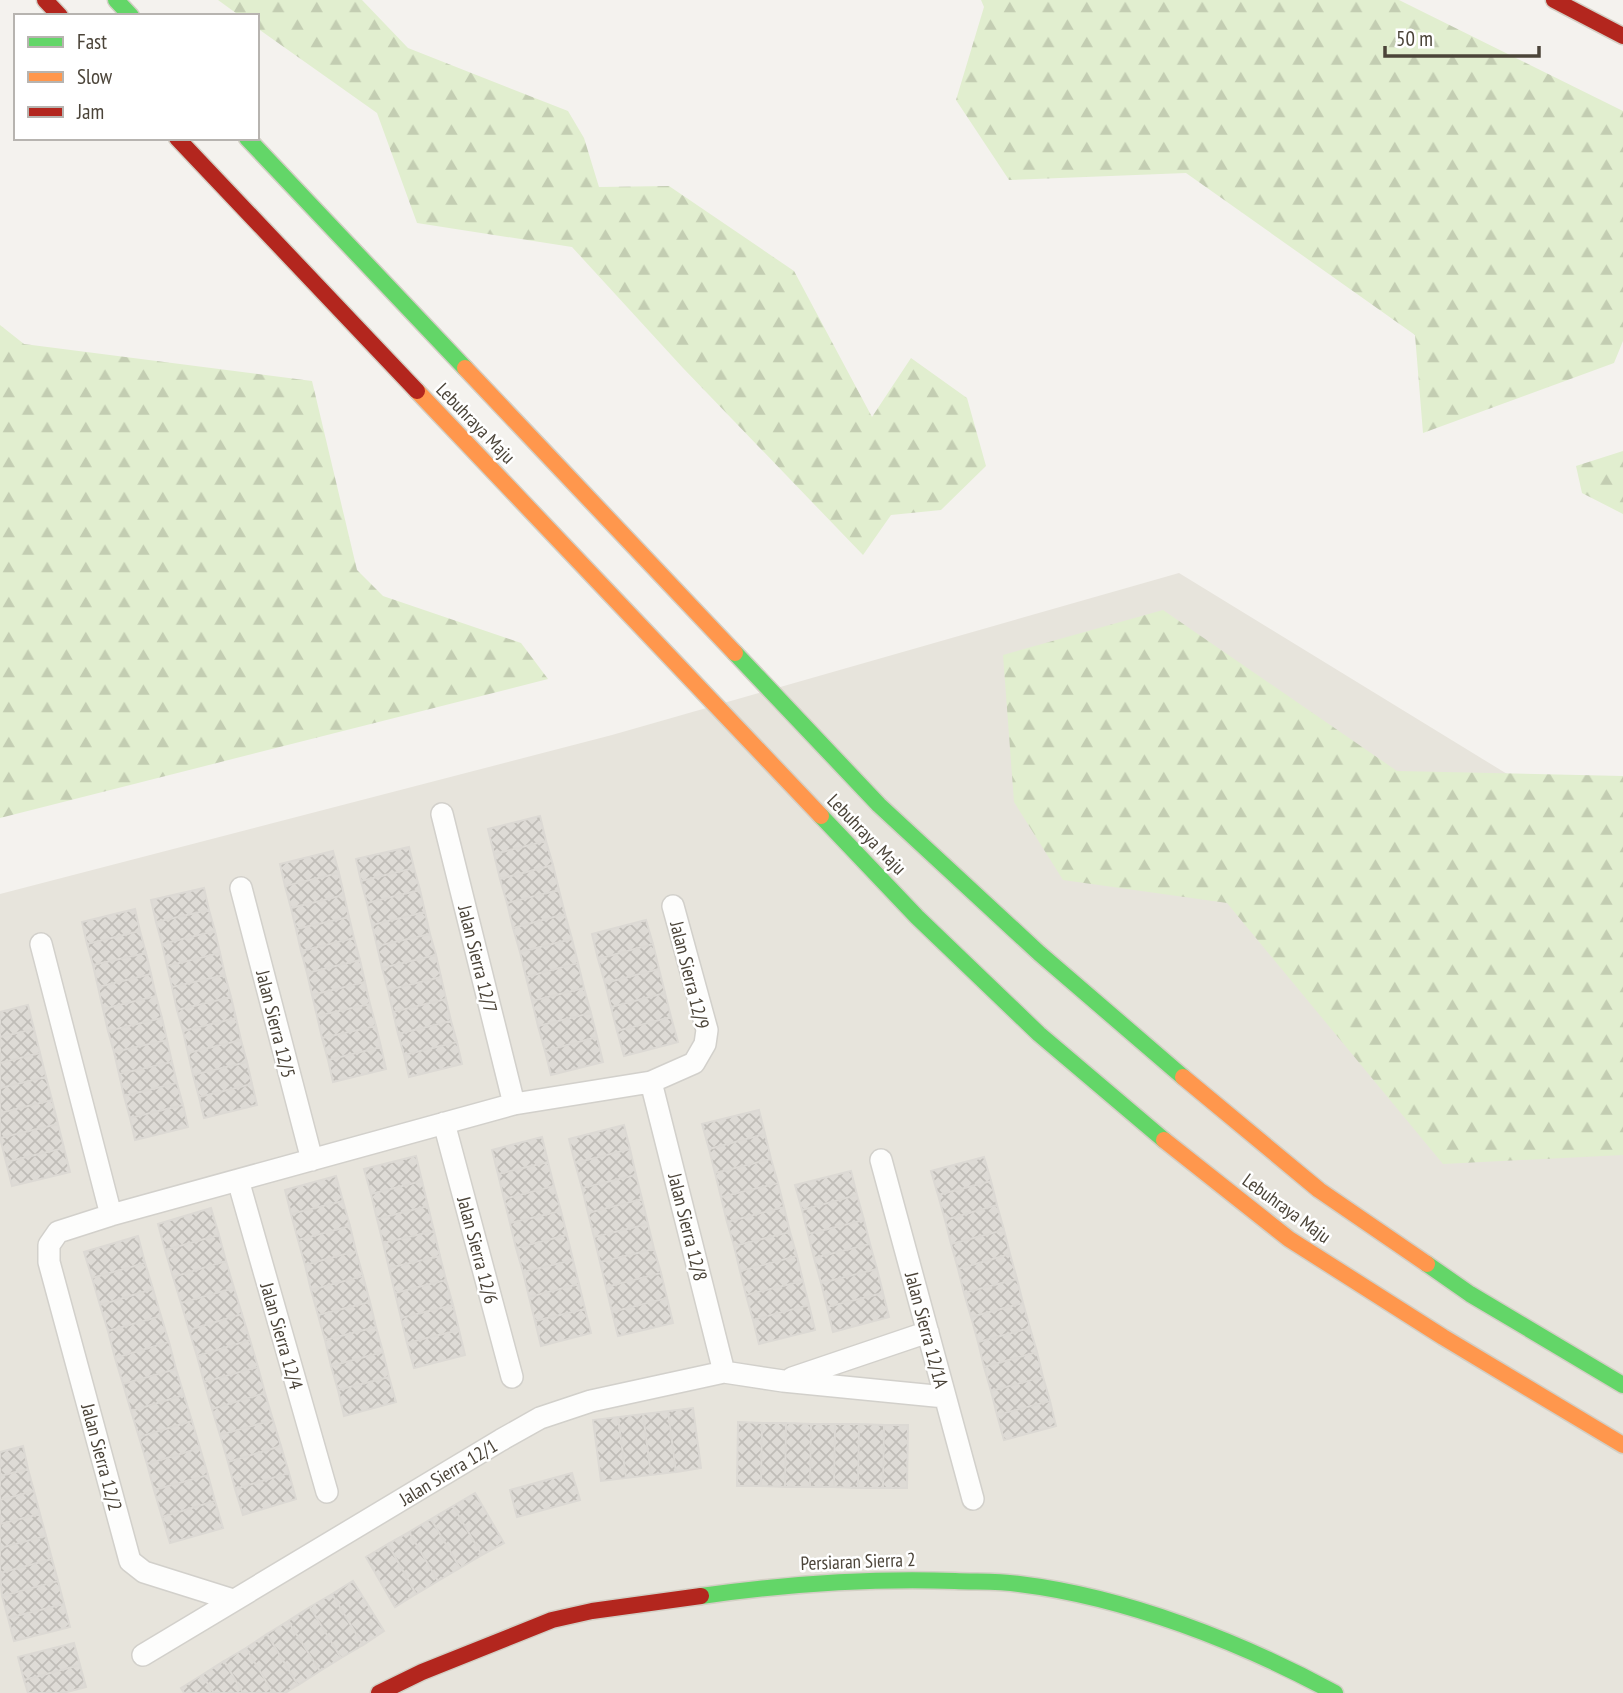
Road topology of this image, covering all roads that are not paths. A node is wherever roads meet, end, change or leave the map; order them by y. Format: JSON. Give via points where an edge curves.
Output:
{"nodes":[{"id":1,"x":45,"y":0,"type":"edge"},
{"id":2,"x":116,"y":0,"type":"edge"},
{"id":3,"x":1554,"y":0,"type":"edge"},
{"id":4,"x":58,"y":14,"type":"edge"},
{"id":5,"x":129,"y":14,"type":"edge"},
{"id":6,"x":1623,"y":36,"type":"edge"},
{"id":7,"x":179,"y":140,"type":"edge"},
{"id":8,"x":249,"y":140,"type":"edge"},
{"id":9,"x":443,"y":814,"type":"dead end"},
{"id":10,"x":241,"y":888,"type":"dead end"},
{"id":11,"x":673,"y":906,"type":"dead end"},
{"id":12,"x":41,"y":944,"type":"dead end"},
{"id":13,"x":651,"y":1082,"type":"junction"},
{"id":14,"x":514,"y":1104,"type":"junction"},
{"id":15,"x":444,"y":1123,"type":"junction"},
{"id":16,"x":312,"y":1160,"type":"junction"},
{"id":17,"x":881,"y":1160,"type":"dead end"},
{"id":18,"x":238,"y":1180,"type":"junction"},
{"id":19,"x":111,"y":1215,"type":"junction"},
{"id":20,"x":928,"y":1332,"type":"junction"},
{"id":21,"x":724,"y":1372,"type":"junction"},
{"id":22,"x":512,"y":1377,"type":"dead end"},
{"id":23,"x":783,"y":1381,"type":"junction"},
{"id":24,"x":1623,"y":1385,"type":"edge"},
{"id":25,"x":945,"y":1397,"type":"junction"},
{"id":26,"x":1623,"y":1445,"type":"edge"},
{"id":27,"x":327,"y":1492,"type":"dead end"},
{"id":28,"x":973,"y":1499,"type":"dead end"},
{"id":29,"x":233,"y":1600,"type":"junction"},
{"id":30,"x":143,"y":1655,"type":"dead end"},
{"id":31,"x":379,"y":1693,"type":"edge"},
{"id":32,"x":1335,"y":1693,"type":"edge"}],
"edges":[{"from":1,"to":4,"type":"main road"},
{"from":2,"to":5,"type":"main road"},
{"from":3,"to":6,"type":"main road"},
{"from":7,"to":26,"type":"main road","name":"Lebuhraya Maju","via":[[907,907],[1039,1034],[1289,1239]]},
{"from":8,"to":24,"type":"main road","name":"Lebuhraya Maju","via":[[879,805],[958,881],[1319,1190],[1470,1294]]},
{"from":9,"to":14,"type":"street","name":"Jalan Sierra 12/7"},
{"from":10,"to":16,"type":"street","name":"Jalan Sierra 12/5"},
{"from":11,"to":13,"type":"street","name":"Jalan Sierra 12/9","via":[[707,1030],[694,1063]]},
{"from":12,"to":19,"type":"street"},
{"from":13,"to":14,"type":"street"},
{"from":13,"to":21,"type":"street","name":"Jalan Sierra 12/8"},
{"from":14,"to":15,"type":"street"},
{"from":15,"to":16,"type":"street"},
{"from":15,"to":22,"type":"street","name":"Jalan Sierra 12/6"},
{"from":16,"to":18,"type":"street"},
{"from":17,"to":20,"type":"street","name":"Jalan Sierra 12/1A"},
{"from":18,"to":19,"type":"street"},
{"from":18,"to":27,"type":"street","name":"Jalan Sierra 12/4"},
{"from":19,"to":29,"type":"street","name":"Jalan Sierra 12/2","via":[[58,1232],[50,1245],[49,1262],[130,1561],[144,1572]]},
{"from":20,"to":23,"type":"street"},
{"from":20,"to":25,"type":"street","name":"Jalan Sierra 12/1A"},
{"from":21,"to":23,"type":"street","name":"Jalan Sierra 12/1"},
{"from":21,"to":29,"type":"street","name":"Jalan Sierra 12/1","via":[[590,1401],[540,1418]]},
{"from":23,"to":25,"type":"street","name":"Jalan Sierra 12/1"},
{"from":25,"to":28,"type":"street","name":"Jalan Sierra 12/1A"},
{"from":29,"to":30,"type":"street","name":"Jalan Sierra 12/1"},
{"from":31,"to":32,"type":"main road","name":"Persiaran Sierra 2","via":[[552,1620],[592,1611],[779,1585],[898,1579],[1019,1584],[1103,1601],[1202,1631]]}]}
